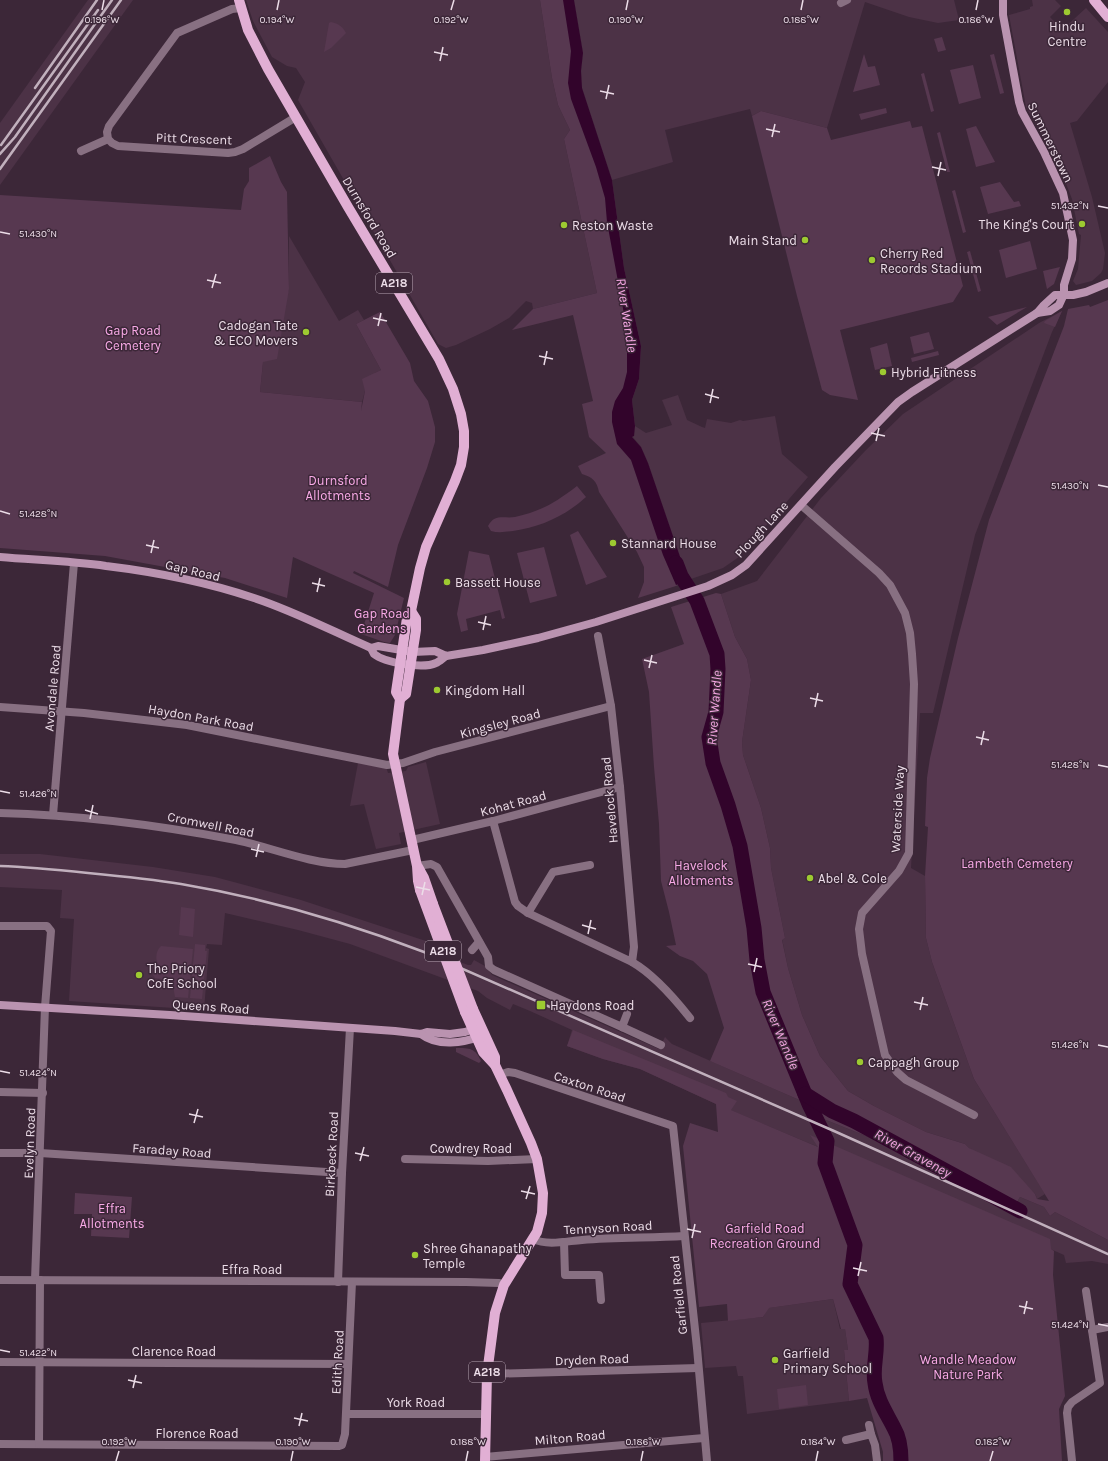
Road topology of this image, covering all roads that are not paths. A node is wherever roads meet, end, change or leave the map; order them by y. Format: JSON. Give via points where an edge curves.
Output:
{"nodes":[{"id":1,"x":1003,"y":0,"type":"edge"},
{"id":2,"x":1094,"y":0,"type":"edge"},
{"id":3,"x":240,"y":4,"type":"edge"},
{"id":4,"x":1108,"y":17,"type":"edge"},
{"id":5,"x":296,"y":117,"type":"junction"},
{"id":6,"x":108,"y":139,"type":"junction"},
{"id":7,"x":81,"y":151,"type":"dead end"},
{"id":8,"x":1108,"y":283,"type":"edge"},
{"id":9,"x":1064,"y":294,"type":"junction"},
{"id":10,"x":801,"y":505,"type":"junction"},
{"id":11,"x":0,"y":557,"type":"edge"},
{"id":12,"x":74,"y":563,"type":"junction"},
{"id":13,"x":412,"y":611,"type":"junction"},
{"id":14,"x":598,"y":636,"type":"dead end"},
{"id":15,"x":371,"y":648,"type":"junction"},
{"id":16,"x":402,"y":650,"type":"junction"},
{"id":17,"x":413,"y":652,"type":"junction"},
{"id":18,"x":446,"y":656,"type":"junction"},
{"id":19,"x":400,"y":663,"type":"junction"},
{"id":20,"x":411,"y":664,"type":"junction"},
{"id":21,"x":400,"y":699,"type":"junction"},
{"id":22,"x":611,"y":706,"type":"junction"},
{"id":23,"x":0,"y":707,"type":"edge"},
{"id":24,"x":62,"y":710,"type":"junction"},
{"id":25,"x":395,"y":764,"type":"junction"},
{"id":26,"x":620,"y":787,"type":"junction"},
{"id":27,"x":0,"y":812,"type":"edge"},
{"id":28,"x":53,"y":815,"type":"junction"},
{"id":29,"x":493,"y":821,"type":"junction"},
{"id":30,"x":413,"y":845,"type":"junction"},
{"id":31,"x":590,"y":864,"type":"dead end"},
{"id":32,"x":417,"y":866,"type":"junction"},
{"id":33,"x":528,"y":913,"type":"junction"},
{"id":34,"x":0,"y":926,"type":"edge"},
{"id":35,"x":479,"y":942,"type":"junction"},
{"id":36,"x":472,"y":950,"type":"dead end"},
{"id":37,"x":632,"y":962,"type":"junction"},
{"id":38,"x":0,"y":1005,"type":"edge"},
{"id":39,"x":45,"y":1007,"type":"junction"},
{"id":40,"x":627,"y":1014,"type":"dead end"},
{"id":41,"x":690,"y":1018,"type":"dead end"},
{"id":42,"x":622,"y":1027,"type":"junction"},
{"id":43,"x":350,"y":1028,"type":"junction"},
{"id":44,"x":479,"y":1032,"type":"junction"},
{"id":45,"x":661,"y":1045,"type":"dead end"},
{"id":46,"x":499,"y":1075,"type":"junction"},
{"id":47,"x":0,"y":1092,"type":"edge"},
{"id":48,"x":42,"y":1093,"type":"junction"},
{"id":49,"x":974,"y":1116,"type":"dead end"},
{"id":50,"x":673,"y":1126,"type":"joint"},
{"id":51,"x":0,"y":1153,"type":"edge"},
{"id":52,"x":40,"y":1153,"type":"junction"},
{"id":53,"x":404,"y":1159,"type":"dead end"},
{"id":54,"x":537,"y":1160,"type":"junction"},
{"id":55,"x":342,"y":1173,"type":"junction"},
{"id":56,"x":684,"y":1236,"type":"junction"},
{"id":57,"x":533,"y":1239,"type":"junction"},
{"id":58,"x":564,"y":1242,"type":"junction"},
{"id":59,"x":0,"y":1280,"type":"edge"},
{"id":60,"x":38,"y":1280,"type":"junction"},
{"id":61,"x":338,"y":1282,"type":"junction"},
{"id":62,"x":352,"y":1282,"type":"junction"},
{"id":63,"x":504,"y":1285,"type":"junction"},
{"id":64,"x":1086,"y":1291,"type":"dead end"},
{"id":65,"x":601,"y":1300,"type":"dead end"},
{"id":66,"x":1108,"y":1328,"type":"edge"},
{"id":67,"x":1092,"y":1330,"type":"junction"},
{"id":68,"x":0,"y":1362,"type":"edge"},
{"id":69,"x":40,"y":1362,"type":"junction"},
{"id":70,"x":348,"y":1364,"type":"junction"},
{"id":71,"x":698,"y":1368,"type":"junction"},
{"id":72,"x":487,"y":1374,"type":"junction"},
{"id":73,"x":346,"y":1414,"type":"junction"},
{"id":74,"x":486,"y":1414,"type":"junction"},
{"id":75,"x":704,"y":1438,"type":"junction"},
{"id":76,"x":846,"y":1440,"type":"dead end"},
{"id":77,"x":344,"y":1442,"type":"joint"},
{"id":78,"x":0,"y":1444,"type":"edge"},
{"id":79,"x":39,"y":1444,"type":"junction"},
{"id":80,"x":485,"y":1459,"type":"edge"},
{"id":81,"x":707,"y":1461,"type":"edge"},
{"id":82,"x":877,"y":1461,"type":"edge"},
{"id":83,"x":1072,"y":1461,"type":"edge"}],
"edges":[{"from":1,"to":9,"type":"main road","name":"Summerstown","via":[[1003,15],[1019,102],[1062,193],[1073,240],[1072,259],[1064,285]]},
{"from":2,"to":4,"type":"main road"},
{"from":3,"to":5,"type":"main road","name":"Durnsford Road","number":"A218","via":[[248,30]]},
{"from":3,"to":6,"type":"street","via":[[177,33],[109,126]]},
{"from":5,"to":6,"type":"street","name":"Pitt Crescent","via":[[242,149],[228,153],[118,146]]},
{"from":5,"to":13,"type":"main road","name":"Durnsford Road","number":"A218","via":[[440,359],[461,414],[464,431],[461,465],[426,547]]},
{"from":6,"to":7,"type":"street"},
{"from":8,"to":9,"type":"main road","via":[[1086,292]]},
{"from":9,"to":10,"type":"main road","name":"Plough Lane","via":[[1059,305],[1050,311],[1037,314],[898,402]]},
{"from":10,"to":18,"type":"main road","name":"Plough Lane","via":[[746,565],[732,575],[622,614],[538,638]]},
{"from":10,"to":49,"type":"street","name":"Waterside Way","via":[[879,573],[890,585],[905,612],[910,633],[914,684],[909,854],[899,870],[862,913],[859,929],[862,954],[885,1055],[906,1080]]},
{"from":11,"to":12,"type":"main road","name":"Gap Road"},
{"from":12,"to":15,"type":"main road","name":"Gap Road","via":[[146,572],[228,590],[289,611]]},
{"from":12,"to":24,"type":"street","name":"Avondale Road"},
{"from":13,"to":16,"type":"main road","name":"Durnsford Road","via":[[407,618]]},
{"from":13,"to":17,"type":"main road","name":"Durnsford Road","number":"A218","via":[[416,619]]},
{"from":14,"to":22,"type":"street","name":"Havelock Road"},
{"from":15,"to":16,"type":"main road","name":"Gap Road","via":[[378,646]]},
{"from":15,"to":19,"type":"main road","name":"Gap Road","via":[[374,654]]},
{"from":16,"to":17,"type":"main road","name":"Plough Lane"},
{"from":16,"to":19,"type":"main road","name":"Durnsford Road"},
{"from":17,"to":18,"type":"main road","name":"Plough Lane","via":[[435,651]]},
{"from":17,"to":20,"type":"main road","name":"Durnsford Road"},
{"from":18,"to":20,"type":"main road","name":"Plough Lane","via":[[435,664]]},
{"from":19,"to":20,"type":"main road","name":"Plough Lane"},
{"from":19,"to":21,"type":"main road","via":[[396,692]]},
{"from":20,"to":21,"type":"main road","number":"A218","via":[[406,694]]},
{"from":21,"to":25,"type":"main road","number":"A218","via":[[393,750]]},
{"from":22,"to":25,"type":"street","name":"Kingsley Road"},
{"from":22,"to":26,"type":"street","name":"Havelock Road"},
{"from":23,"to":24,"type":"street","name":"Haydon Park Road"},
{"from":24,"to":25,"type":"street","name":"Haydon Park Road","via":[[187,726],[387,765]]},
{"from":24,"to":28,"type":"street","name":"Avondale Road"},
{"from":25,"to":30,"type":"main road","number":"A218"},
{"from":26,"to":29,"type":"street","name":"Kohat Road"},
{"from":26,"to":37,"type":"street","name":"Havelock Road","via":[[634,947]]},
{"from":27,"to":28,"type":"street","name":"Cromwell Road"},
{"from":28,"to":30,"type":"street","name":"Cromwell Road","via":[[194,832],[245,842],[324,863],[345,864]]},
{"from":29,"to":30,"type":"street","name":"Kohat Road"},
{"from":29,"to":33,"type":"street","via":[[515,902]]},
{"from":30,"to":32,"type":"main road","number":"A218"},
{"from":31,"to":33,"type":"street","via":[[553,872]]},
{"from":32,"to":35,"type":"street","via":[[431,864],[436,867]]},
{"from":32,"to":44,"type":"main road","number":"A218","bridge":true,"via":[[418,881],[424,889]]},
{"from":33,"to":37,"type":"street"},
{"from":34,"to":39,"type":"street","name":"Evelyn Road","via":[[49,928]]},
{"from":35,"to":36,"type":"street"},
{"from":35,"to":42,"type":"street","via":[[488,957],[489,966],[494,970]]},
{"from":37,"to":41,"type":"street","via":[[675,999]]},
{"from":38,"to":39,"type":"main road","name":"Queens Road"},
{"from":39,"to":43,"type":"main road","name":"Queens Road"},
{"from":39,"to":48,"type":"street","name":"Evelyn Road"},
{"from":40,"to":42,"type":"street"},
{"from":42,"to":45,"type":"street"},
{"from":43,"to":44,"type":"main road","name":"Queens Road","via":[[421,1034]]},
{"from":43,"to":55,"type":"street","name":"Birkbeck Road"},
{"from":44,"to":46,"type":"main road","number":"A218","via":[[483,1052],[495,1065]]},
{"from":46,"to":50,"type":"street","name":"Caxton Road","via":[[515,1073]]},
{"from":46,"to":54,"type":"main road","number":"A218"},
{"from":47,"to":48,"type":"street"},
{"from":48,"to":52,"type":"street","name":"Evelyn Road"},
{"from":50,"to":56,"type":"street","name":"Garfield Road"},
{"from":51,"to":52,"type":"street","name":"Faraday Road"},
{"from":52,"to":55,"type":"street","name":"Faraday Road"},
{"from":52,"to":60,"type":"street","name":"Evelyn Road"},
{"from":53,"to":54,"type":"street","name":"Cowdrey Road"},
{"from":54,"to":57,"type":"main road","number":"A218","via":[[543,1205],[539,1226]]},
{"from":55,"to":61,"type":"street","name":"Birkbeck Road"},
{"from":56,"to":58,"type":"street","name":"Tennyson Road"},
{"from":56,"to":71,"type":"street","name":"Garfield Road"},
{"from":57,"to":58,"type":"street","name":"Tennyson Road","via":[[539,1242]]},
{"from":57,"to":63,"type":"main road","number":"A218"},
{"from":58,"to":65,"type":"street","via":[[565,1275],[600,1275]]},
{"from":59,"to":60,"type":"street","name":"Effra Road"},
{"from":60,"to":61,"type":"street","name":"Effra Road"},
{"from":60,"to":69,"type":"street","name":"Evelyn Road"},
{"from":61,"to":62,"type":"street","name":"Effra Road"},
{"from":62,"to":63,"type":"street","name":"Effra Road"},
{"from":62,"to":70,"type":"street","name":"Edith Road"},
{"from":63,"to":72,"type":"main road","number":"A218","via":[[493,1324]]},
{"from":64,"to":67,"type":"street"},
{"from":66,"to":67,"type":"street"},
{"from":67,"to":83,"type":"street","via":[[1100,1383],[1068,1407]]},
{"from":68,"to":69,"type":"street","name":"Clarence Road"},
{"from":69,"to":70,"type":"street","name":"Clarence Road"},
{"from":69,"to":79,"type":"street","name":"Evelyn Road"},
{"from":70,"to":73,"type":"street","name":"Edith Road"},
{"from":71,"to":72,"type":"street","name":"Dryden Road"},
{"from":71,"to":75,"type":"street","name":"Garfield Road"},
{"from":72,"to":74,"type":"main road","number":"A218"},
{"from":73,"to":74,"type":"street","name":"York Road"},
{"from":73,"to":77,"type":"street","name":"Edith Road"},
{"from":74,"to":80,"type":"main road","number":"A218"},
{"from":75,"to":80,"type":"street","name":"Milton Road"},
{"from":75,"to":81,"type":"street","name":"Garfield Road"},
{"from":76,"to":82,"type":"street","via":[[870,1430]]},
{"from":77,"to":79,"type":"street","name":"Florence Road","via":[[339,1446]]},
{"from":78,"to":79,"type":"street","name":"Florence Road"}]}
